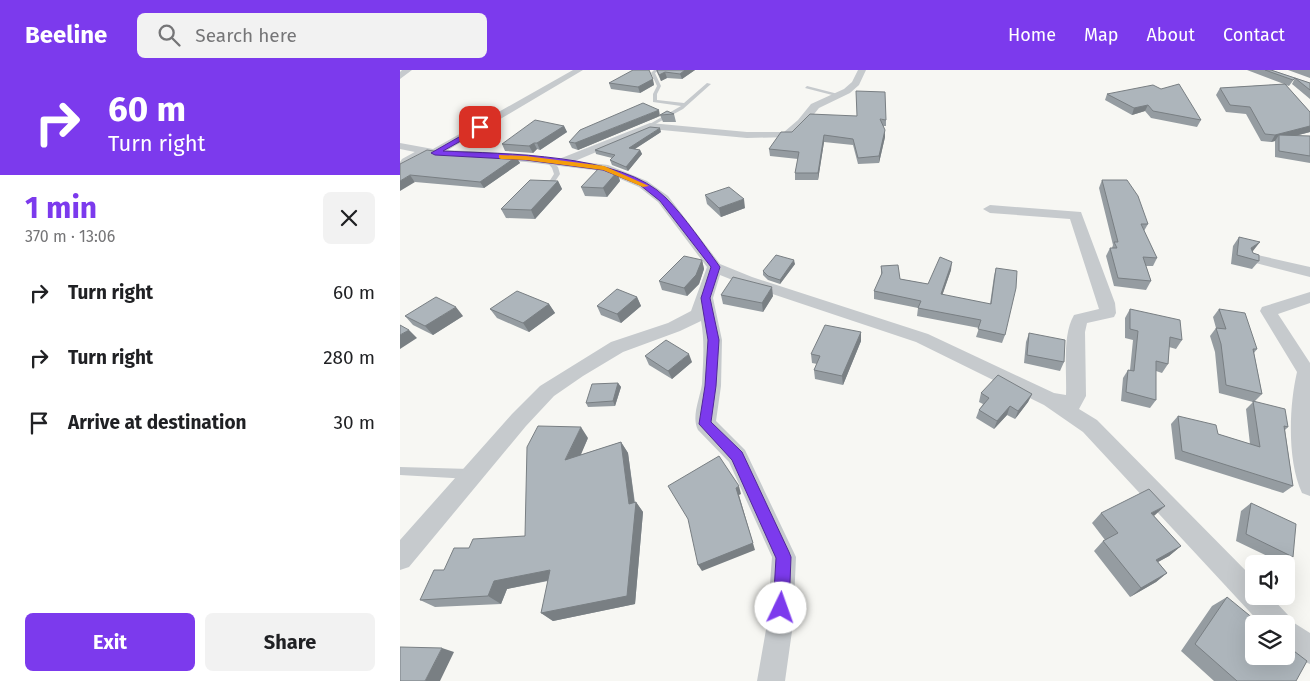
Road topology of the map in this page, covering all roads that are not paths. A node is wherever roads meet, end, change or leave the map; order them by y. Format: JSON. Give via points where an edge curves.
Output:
{"nodes":[{"id":1,"x":408,"y":70,"type":"edge"},
{"id":2,"x":579,"y":70,"type":"edge"},
{"id":3,"x":657,"y":70,"type":"edge"},
{"id":4,"x":862,"y":70,"type":"edge"},
{"id":5,"x":400,"y":76,"type":"edge"},
{"id":6,"x":709,"y":84,"type":"dead end"},
{"id":7,"x":807,"y":86,"type":"dead end"},
{"id":8,"x":840,"y":96,"type":"junction"},
{"id":9,"x":685,"y":105,"type":"junction"},
{"id":10,"x":650,"y":126,"type":"junction"},
{"id":11,"x":400,"y":146,"type":"edge"},
{"id":12,"x":429,"y":152,"type":"junction"},
{"id":13,"x":554,"y":162,"type":"junction"},
{"id":14,"x":400,"y":166,"type":"edge"},
{"id":15,"x":550,"y":185,"type":"edge"},
{"id":16,"x":990,"y":209,"type":"dead end"},
{"id":17,"x":1253,"y":258,"type":"edge"},
{"id":18,"x":715,"y":267,"type":"junction"},
{"id":19,"x":1310,"y":272,"type":"edge"},
{"id":20,"x":1310,"y":297,"type":"edge"},
{"id":21,"x":706,"y":298,"type":"junction"},
{"id":22,"x":1051,"y":400,"type":"junction"},
{"id":23,"x":1306,"y":423,"type":"edge"},
{"id":24,"x":400,"y":471,"type":"edge"},
{"id":25,"x":472,"y":475,"type":"junction"},
{"id":26,"x":1310,"y":486,"type":"edge"},
{"id":27,"x":400,"y":558,"type":"edge"},
{"id":28,"x":1270,"y":615,"type":"edge"},
{"id":29,"x":1295,"y":639,"type":"edge"},
{"id":30,"x":1310,"y":650,"type":"edge"},
{"id":31,"x":771,"y":681,"type":"edge"}],
"edges":[{"from":1,"to":5,"type":"street"},
{"from":2,"to":12,"type":"street"},
{"from":3,"to":9,"type":"lane","via":[[653,73],[659,86],[655,101]]},
{"from":4,"to":8,"type":"street","via":[[856,83]]},
{"from":6,"to":9,"type":"lane"},
{"from":7,"to":8,"type":"lane"},
{"from":8,"to":10,"type":"street","via":[[815,106],[794,130],[782,136],[718,134]]},
{"from":9,"to":10,"type":"lane"},
{"from":10,"to":13,"type":"street"},
{"from":11,"to":12,"type":"street"},
{"from":12,"to":13,"type":"street"},
{"from":12,"to":14,"type":"lane","via":[[410,156]]},
{"from":13,"to":15,"type":"lane","via":[[557,174]]},
{"from":13,"to":18,"type":"street","via":[[604,168],[643,184],[663,199]]},
{"from":16,"to":22,"type":"street","via":[[1076,215],[1107,303],[1108,314],[1080,319],[1076,332],[1076,396],[1072,404]]},
{"from":17,"to":19,"type":"street"},
{"from":18,"to":21,"type":"street"},
{"from":18,"to":22,"type":"street","via":[[922,338]]},
{"from":20,"to":23,"type":"street","via":[[1268,311],[1306,372],[1302,386]]},
{"from":21,"to":25,"type":"street","via":[[698,315],[617,347],[547,391]]},
{"from":21,"to":31,"type":"street","via":[[713,340],[705,424],[737,456],[784,557],[780,624]]},
{"from":22,"to":28,"type":"street","via":[[1090,426]]},
{"from":23,"to":26,"type":"street"},
{"from":24,"to":25,"type":"lane"},
{"from":25,"to":27,"type":"street"},
{"from":29,"to":30,"type":"street"}]}
